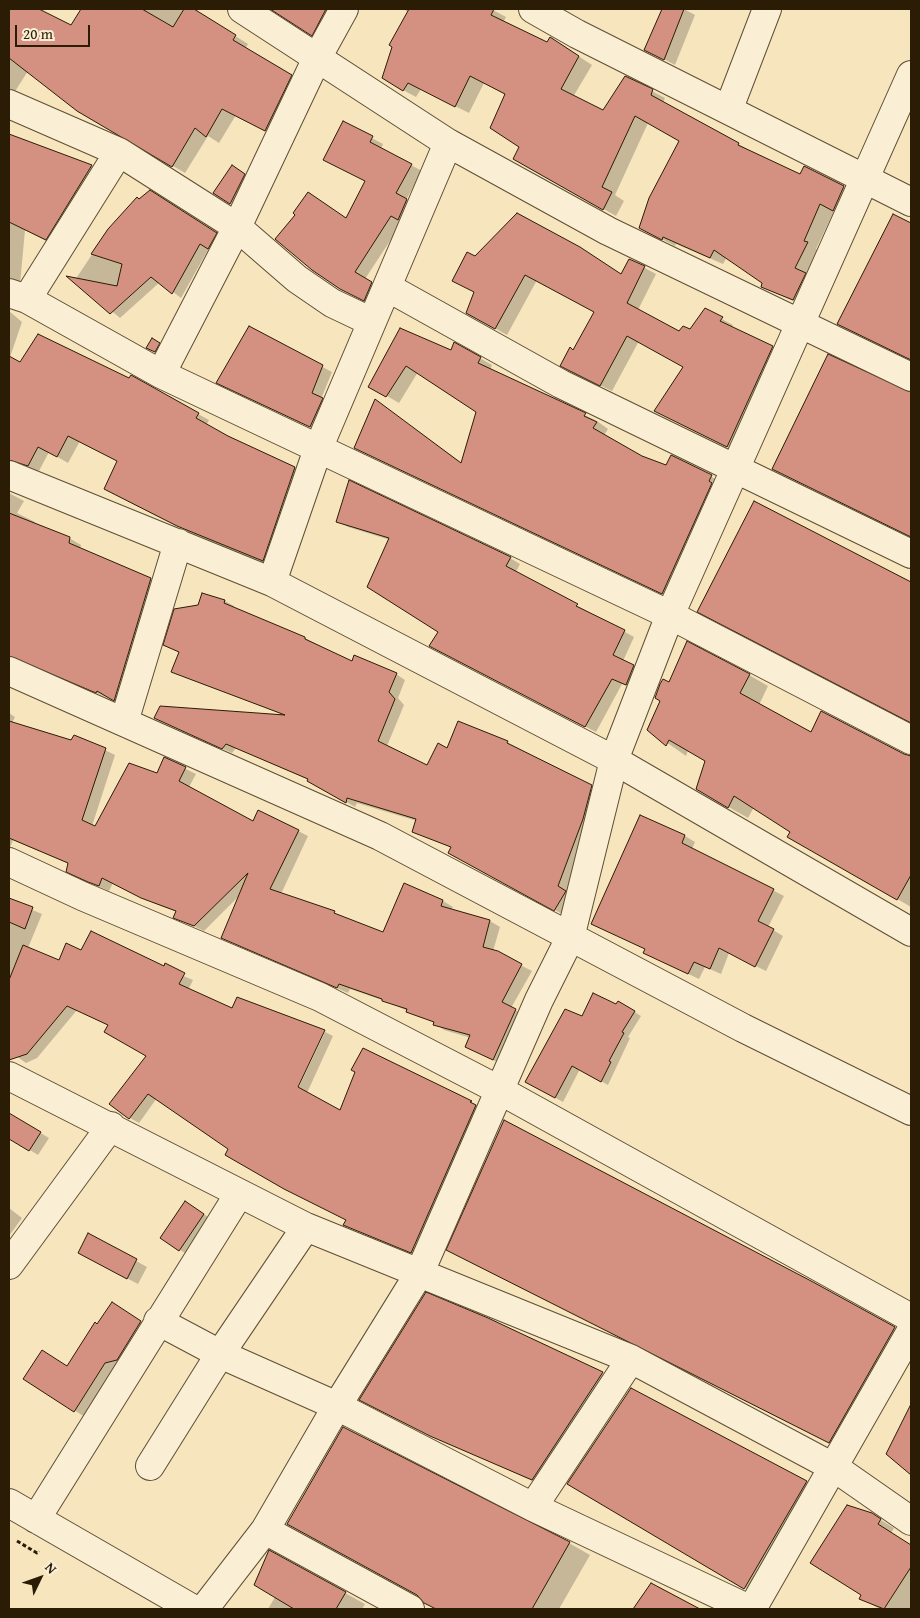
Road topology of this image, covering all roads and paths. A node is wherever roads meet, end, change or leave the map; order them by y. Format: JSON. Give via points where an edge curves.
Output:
{"nodes":[{"id":1,"x":242,"y":9,"type":"edge"},
{"id":2,"x":344,"y":9,"type":"edge"},
{"id":3,"x":533,"y":9,"type":"edge"},
{"id":4,"x":767,"y":9,"type":"edge"},
{"id":5,"x":317,"y":58,"type":"junction"},
{"id":6,"x":911,"y":75,"type":"edge"},
{"id":7,"x":9,"y":104,"type":"edge"},
{"id":8,"x":729,"y":108,"type":"junction"},
{"id":9,"x":448,"y":143,"type":"junction"},
{"id":10,"x":119,"y":152,"type":"junction"},
{"id":11,"x":866,"y":179,"type":"junction"},
{"id":12,"x":911,"y":202,"type":"edge"},
{"id":13,"x":237,"y":227,"type":"junction"},
{"id":14,"x":387,"y":286,"type":"junction"},
{"id":15,"x":18,"y":296,"type":"edge"},
{"id":16,"x":372,"y":322,"type":"junction"},
{"id":17,"x":799,"y":322,"type":"junction"},
{"id":18,"x":161,"y":374,"type":"junction"},
{"id":19,"x":911,"y":377,"type":"edge"},
{"id":20,"x":318,"y":449,"type":"junction"},
{"id":21,"x":735,"y":468,"type":"junction"},
{"id":22,"x":9,"y":475,"type":"edge"},
{"id":23,"x":178,"y":543,"type":"junction"},
{"id":24,"x":911,"y":554,"type":"edge"},
{"id":25,"x":272,"y":582,"type":"junction"},
{"id":26,"x":670,"y":615,"type":"junction"},
{"id":27,"x":9,"y":671,"type":"edge"},
{"id":28,"x":124,"y":722,"type":"junction"},
{"id":29,"x":911,"y":740,"type":"edge"},
{"id":30,"x":614,"y":760,"type":"junction"},
{"id":31,"x":9,"y":862,"type":"edge"},
{"id":32,"x":911,"y":932,"type":"edge"},
{"id":33,"x":570,"y":938,"type":"junction"},
{"id":34,"x":9,"y":1076,"type":"edge"},
{"id":35,"x":501,"y":1090,"type":"junction"},
{"id":36,"x":911,"y":1111,"type":"edge"},
{"id":37,"x":111,"y":1126,"type":"junction"},
{"id":38,"x":238,"y":1194,"type":"junction"},
{"id":39,"x":306,"y":1227,"type":"junction"},
{"id":40,"x":9,"y":1265,"type":"edge"},
{"id":41,"x":420,"y":1272,"type":"junction"},
{"id":42,"x":911,"y":1318,"type":"edge"},
{"id":43,"x":158,"y":1321,"type":"junction"},
{"id":44,"x":911,"y":1332,"type":"edge"},
{"id":45,"x":220,"y":1354,"type":"junction"},
{"id":46,"x":631,"y":1359,"type":"junction"},
{"id":47,"x":337,"y":1406,"type":"junction"},
{"id":48,"x":150,"y":1466,"type":"dead end"},
{"id":49,"x":835,"y":1468,"type":"junction"},
{"id":50,"x":9,"y":1503,"type":"edge"},
{"id":51,"x":533,"y":1507,"type":"junction"},
{"id":52,"x":36,"y":1519,"type":"junction"},
{"id":53,"x":911,"y":1520,"type":"edge"},
{"id":54,"x":265,"y":1530,"type":"junction"},
{"id":55,"x":372,"y":1600,"type":"edge"},
{"id":56,"x":193,"y":1609,"type":"edge"},
{"id":57,"x":204,"y":1609,"type":"edge"},
{"id":58,"x":410,"y":1609,"type":"edge"},
{"id":59,"x":751,"y":1609,"type":"edge"}],
"edges":[{"from":1,"to":5,"type":"street"},
{"from":2,"to":5,"type":"street"},
{"from":3,"to":8,"type":"street"},
{"from":4,"to":8,"type":"street"},
{"from":5,"to":9,"type":"street"},
{"from":5,"to":13,"type":"street"},
{"from":6,"to":11,"type":"street"},
{"from":7,"to":10,"type":"street"},
{"from":8,"to":11,"type":"street"},
{"from":9,"to":14,"type":"street"},
{"from":9,"to":17,"type":"street","via":[[608,231]]},
{"from":10,"to":13,"type":"street"},
{"from":10,"to":15,"type":"street"},
{"from":11,"to":12,"type":"street"},
{"from":11,"to":17,"type":"street"},
{"from":13,"to":16,"type":"street","via":[[297,279],[332,303]]},
{"from":13,"to":18,"type":"street"},
{"from":14,"to":16,"type":"street"},
{"from":14,"to":21,"type":"street","via":[[561,384]]},
{"from":15,"to":18,"type":"street"},
{"from":16,"to":20,"type":"street"},
{"from":17,"to":19,"type":"street"},
{"from":17,"to":21,"type":"street"},
{"from":18,"to":20,"type":"street"},
{"from":20,"to":25,"type":"street"},
{"from":20,"to":26,"type":"street"},
{"from":21,"to":24,"type":"street"},
{"from":21,"to":26,"type":"street"},
{"from":22,"to":23,"type":"street"},
{"from":23,"to":25,"type":"street"},
{"from":23,"to":28,"type":"street"},
{"from":25,"to":30,"type":"street"},
{"from":26,"to":29,"type":"street"},
{"from":26,"to":30,"type":"street"},
{"from":27,"to":28,"type":"street"},
{"from":28,"to":33,"type":"street","via":[[380,836]]},
{"from":30,"to":32,"type":"street"},
{"from":30,"to":33,"type":"street"},
{"from":31,"to":35,"type":"street","via":[[320,997]]},
{"from":33,"to":35,"type":"street","via":[[539,1000]]},
{"from":33,"to":36,"type":"street"},
{"from":34,"to":37,"type":"street"},
{"from":35,"to":41,"type":"street"},
{"from":35,"to":42,"type":"street"},
{"from":37,"to":38,"type":"street"},
{"from":37,"to":40,"type":"street"},
{"from":38,"to":39,"type":"street"},
{"from":38,"to":43,"type":"street"},
{"from":39,"to":41,"type":"street"},
{"from":39,"to":45,"type":"street"},
{"from":41,"to":46,"type":"street"},
{"from":41,"to":47,"type":"street"},
{"from":43,"to":45,"type":"street"},
{"from":43,"to":52,"type":"street"},
{"from":44,"to":49,"type":"street"},
{"from":45,"to":47,"type":"street"},
{"from":45,"to":48,"type":"street"},
{"from":46,"to":49,"type":"street"},
{"from":46,"to":51,"type":"street"},
{"from":47,"to":51,"type":"street"},
{"from":47,"to":54,"type":"street"},
{"from":49,"to":53,"type":"street"},
{"from":49,"to":59,"type":"street"},
{"from":50,"to":52,"type":"street"},
{"from":51,"to":59,"type":"street"},
{"from":52,"to":56,"type":"street"},
{"from":54,"to":55,"type":"street"},
{"from":54,"to":57,"type":"street"},
{"from":55,"to":58,"type":"street"}]}
